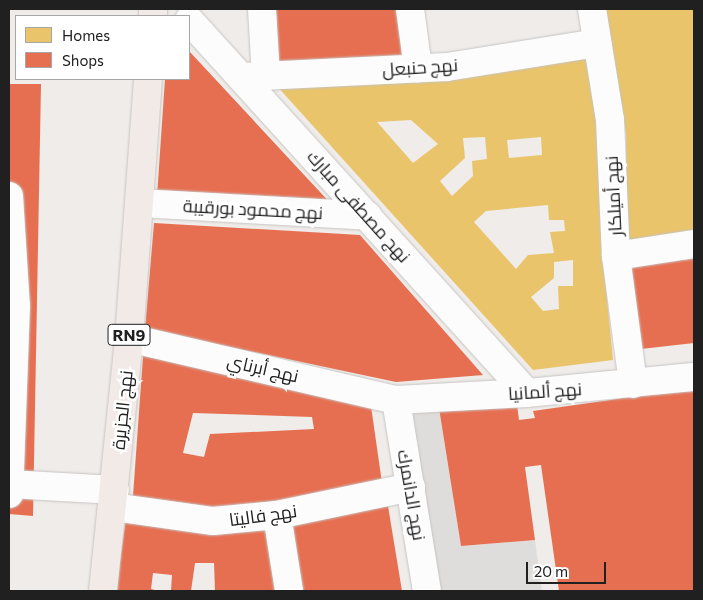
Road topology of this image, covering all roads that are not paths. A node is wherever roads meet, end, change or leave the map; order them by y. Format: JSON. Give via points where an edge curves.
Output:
{"nodes":[{"id":1,"x":262,"y":9,"type":"edge"},
{"id":2,"x":410,"y":9,"type":"edge"},
{"id":3,"x":592,"y":9,"type":"edge"},
{"id":4,"x":190,"y":21,"type":"edge"},
{"id":5,"x":597,"y":43,"type":"junction"},
{"id":6,"x":418,"y":68,"type":"junction"},
{"id":7,"x":253,"y":76,"type":"junction"},
{"id":8,"x":148,"y":80,"type":"edge"},
{"id":9,"x":9,"y":196,"type":"edge"},
{"id":10,"x":139,"y":203,"type":"junction"},
{"id":11,"x":368,"y":216,"type":"junction"},
{"id":12,"x":694,"y":244,"type":"edge"},
{"id":13,"x":616,"y":256,"type":"junction"},
{"id":14,"x":12,"y":306,"type":"edge"},
{"id":15,"x":129,"y":338,"type":"junction"},
{"id":16,"x":694,"y":377,"type":"edge"},
{"id":17,"x":633,"y":384,"type":"junction"},
{"id":18,"x":527,"y":393,"type":"junction"},
{"id":19,"x":396,"y":400,"type":"junction"},
{"id":20,"x":9,"y":484,"type":"edge"},
{"id":21,"x":411,"y":487,"type":"junction"},
{"id":22,"x":9,"y":494,"type":"edge"},
{"id":23,"x":114,"y":499,"type":"junction"},
{"id":24,"x":277,"y":515,"type":"junction"},
{"id":25,"x":103,"y":591,"type":"edge"},
{"id":26,"x":289,"y":591,"type":"edge"},
{"id":27,"x":427,"y":591,"type":"edge"}],
"edges":[{"from":1,"to":7,"type":"street"},
{"from":2,"to":6,"type":"street"},
{"from":3,"to":5,"type":"street","name":"نهج أميلكار"},
{"from":4,"to":7,"type":"street","name":"نهج مصطفى مبارك"},
{"from":5,"to":6,"type":"street","name":"نهج حنبعل"},
{"from":5,"to":13,"type":"street","name":"نهج أميلكار","via":[[610,120]]},
{"from":6,"to":7,"type":"street","name":"نهج حنبعل"},
{"from":7,"to":11,"type":"street","name":"نهج مصطفى مبارك"},
{"from":8,"to":10,"type":"main road","name":"نهج الجزيرة","number":"RN9"},
{"from":9,"to":14,"type":"street"},
{"from":10,"to":11,"type":"street","name":"نهج محمود بورقيبة"},
{"from":10,"to":15,"type":"main road","name":"نهج الجزيرة","number":"RN9"},
{"from":11,"to":18,"type":"street","name":"نهج مصطفى مبارك"},
{"from":12,"to":13,"type":"street"},
{"from":13,"to":17,"type":"street","name":"نهج أميلكار"},
{"from":14,"to":20,"type":"street"},
{"from":15,"to":19,"type":"street","name":"نهج أبرناي"},
{"from":15,"to":23,"type":"main road","name":"نهج الجزيرة","number":"RN9"},
{"from":16,"to":17,"type":"street","name":"نهج ألمانيا"},
{"from":17,"to":18,"type":"street","name":"نهج ألمانيا"},
{"from":18,"to":19,"type":"street","name":"نهج ألمانيا"},
{"from":19,"to":21,"type":"street","name":"نهج الدانمرك"},
{"from":20,"to":22,"type":"street"},
{"from":20,"to":23,"type":"street","name":"نهج فاليتا"},
{"from":21,"to":24,"type":"street","name":"نهج فاليتا"},
{"from":21,"to":27,"type":"street","name":"نهج الدانمرك"},
{"from":23,"to":24,"type":"street","name":"نهج فاليتا","via":[[213,521]]},
{"from":23,"to":25,"type":"main road","name":"نهج الجزيرة","number":"RN9"},
{"from":24,"to":26,"type":"street"}]}
